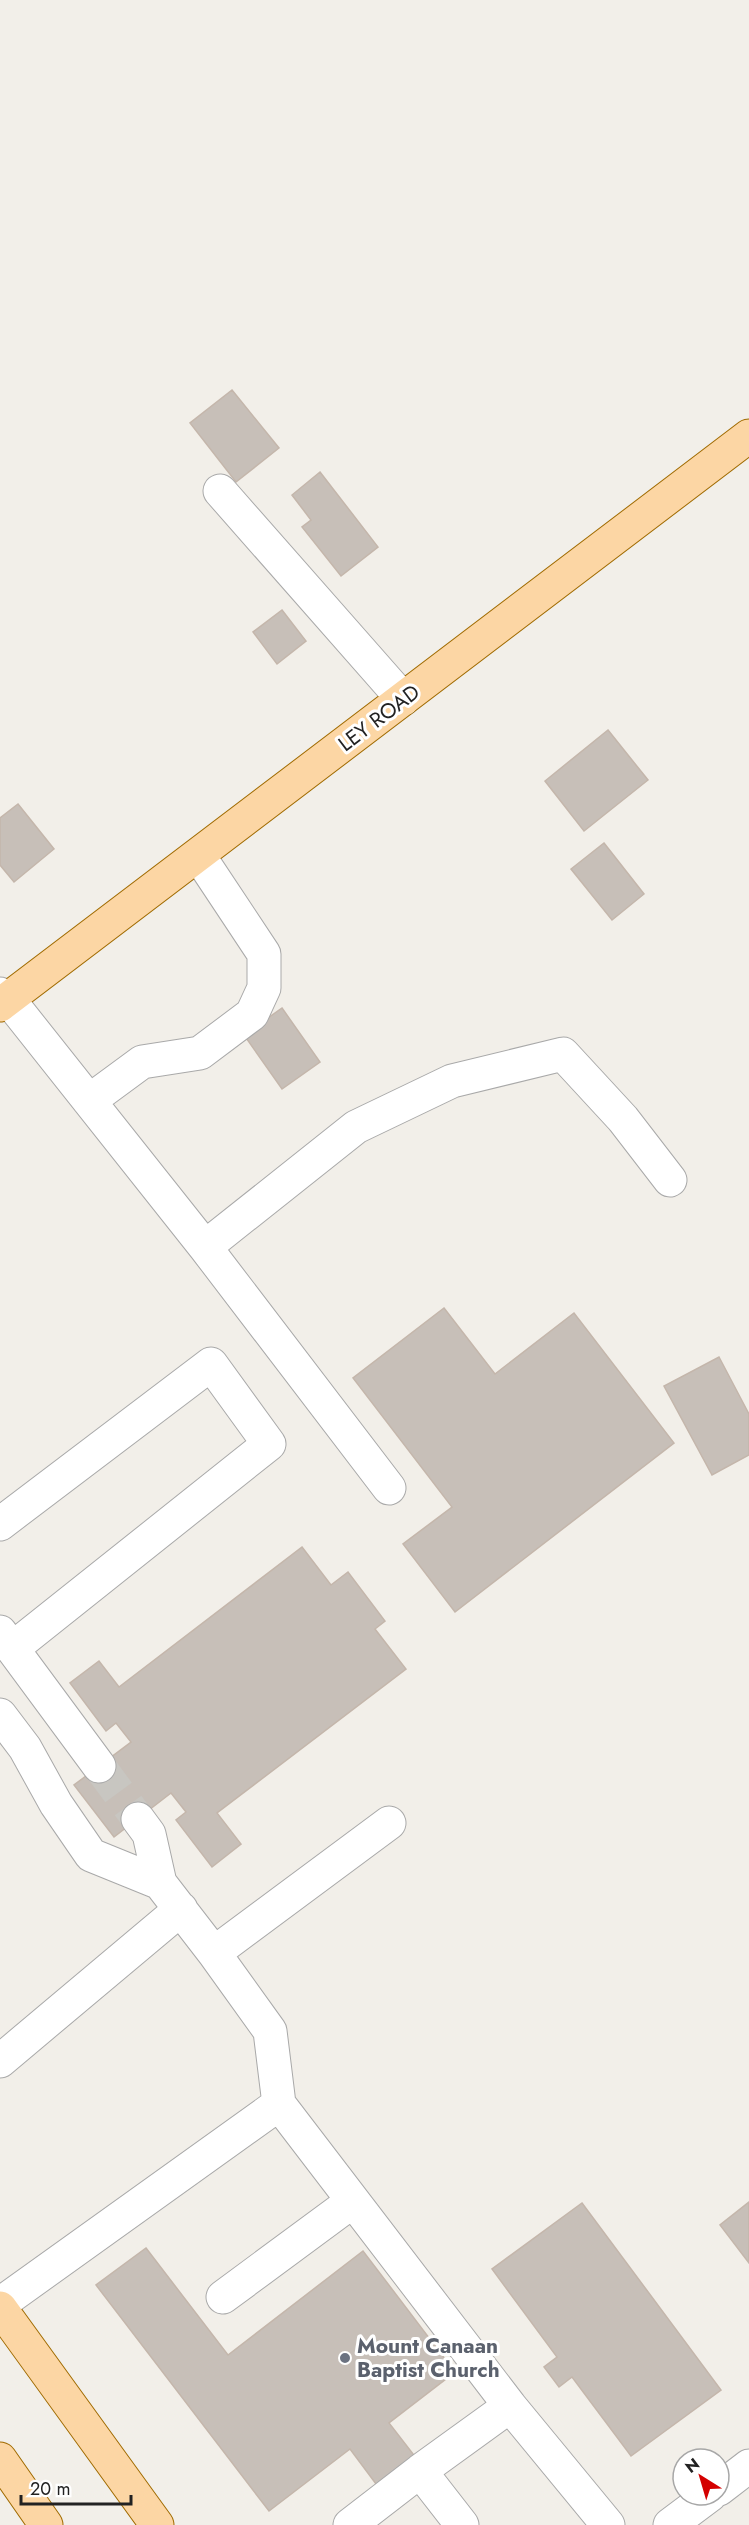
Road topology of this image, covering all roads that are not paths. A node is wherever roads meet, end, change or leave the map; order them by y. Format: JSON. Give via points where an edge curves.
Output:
{"nodes":[{"id":1,"x":749,"y":436,"type":"edge"},
{"id":2,"x":220,"y":491,"type":"dead end"},
{"id":3,"x":403,"y":699,"type":"junction"},
{"id":4,"x":198,"y":856,"type":"junction"},
{"id":5,"x":2,"y":1002,"type":"edge"},
{"id":6,"x":89,"y":1101,"type":"junction"},
{"id":7,"x":670,"y":1180,"type":"dead end"},
{"id":8,"x":205,"y":1247,"type":"junction"},
{"id":9,"x":389,"y":1488,"type":"dead end"},
{"id":10,"x":0,"y":1524,"type":"edge"},
{"id":11,"x":6,"y":1640,"type":"edge"},
{"id":12,"x":0,"y":1715,"type":"edge"},
{"id":13,"x":63,"y":1717,"type":"junction"},
{"id":14,"x":25,"y":1748,"type":"junction"},
{"id":15,"x":99,"y":1766,"type":"tunnel mouth"},
{"id":16,"x":138,"y":1819,"type":"tunnel mouth"},
{"id":17,"x":389,"y":1823,"type":"dead end"},
{"id":18,"x":160,"y":1883,"type":"junction"},
{"id":19,"x":181,"y":1909,"type":"junction"},
{"id":20,"x":214,"y":1953,"type":"junction"},
{"id":21,"x":0,"y":2061,"type":"edge"},
{"id":22,"x":279,"y":2104,"type":"junction"},
{"id":23,"x":353,"y":2201,"type":"junction"},
{"id":24,"x":223,"y":2297,"type":"dead end"},
{"id":25,"x":0,"y":2306,"type":"edge"},
{"id":26,"x":510,"y":2406,"type":"junction"},
{"id":27,"x":0,"y":2459,"type":"edge"},
{"id":28,"x":749,"y":2466,"type":"edge"},
{"id":29,"x":420,"y":2471,"type":"junction"},
{"id":30,"x":731,"y":2479,"type":"edge"},
{"id":31,"x":694,"y":2507,"type":"edge"},
{"id":32,"x":46,"y":2525,"type":"edge"},
{"id":33,"x":157,"y":2525,"type":"edge"},
{"id":34,"x":350,"y":2525,"type":"edge"},
{"id":35,"x":462,"y":2525,"type":"edge"},
{"id":36,"x":608,"y":2525,"type":"edge"},
{"id":37,"x":670,"y":2525,"type":"edge"}],
"edges":[{"from":1,"to":3,"type":"main road","name":"LEY ROAD"},
{"from":2,"to":3,"type":"street"},
{"from":3,"to":4,"type":"main road","name":"LEY ROAD"},
{"from":4,"to":5,"type":"main road","name":"LEY ROAD"},
{"from":4,"to":6,"type":"street","via":[[264,954],[264,988],[252,1014],[200,1053],[142,1062]]},
{"from":5,"to":6,"type":"street"},
{"from":6,"to":8,"type":"street"},
{"from":7,"to":8,"type":"street","via":[[623,1119],[563,1054],[452,1081],[356,1127]]},
{"from":8,"to":9,"type":"street"},
{"from":10,"to":11,"type":"street","via":[[211,1364],[269,1444]]},
{"from":11,"to":13,"type":"street"},
{"from":12,"to":14,"type":"street"},
{"from":13,"to":14,"type":"street"},
{"from":13,"to":15,"type":"street"},
{"from":14,"to":18,"type":"street","via":[[56,1804],[91,1855]]},
{"from":16,"to":18,"type":"street","via":[[149,1834]]},
{"from":17,"to":20,"type":"street"},
{"from":18,"to":19,"type":"street"},
{"from":19,"to":20,"type":"street"},
{"from":19,"to":21,"type":"street"},
{"from":20,"to":22,"type":"street","via":[[270,2031]]},
{"from":22,"to":23,"type":"street"},
{"from":22,"to":25,"type":"street"},
{"from":23,"to":24,"type":"street"},
{"from":23,"to":26,"type":"street"},
{"from":25,"to":33,"type":"main road"},
{"from":26,"to":29,"type":"street"},
{"from":26,"to":36,"type":"street"},
{"from":27,"to":32,"type":"main road"},
{"from":28,"to":30,"type":"street"},
{"from":29,"to":34,"type":"street"},
{"from":29,"to":35,"type":"street"},
{"from":31,"to":37,"type":"street"}]}
